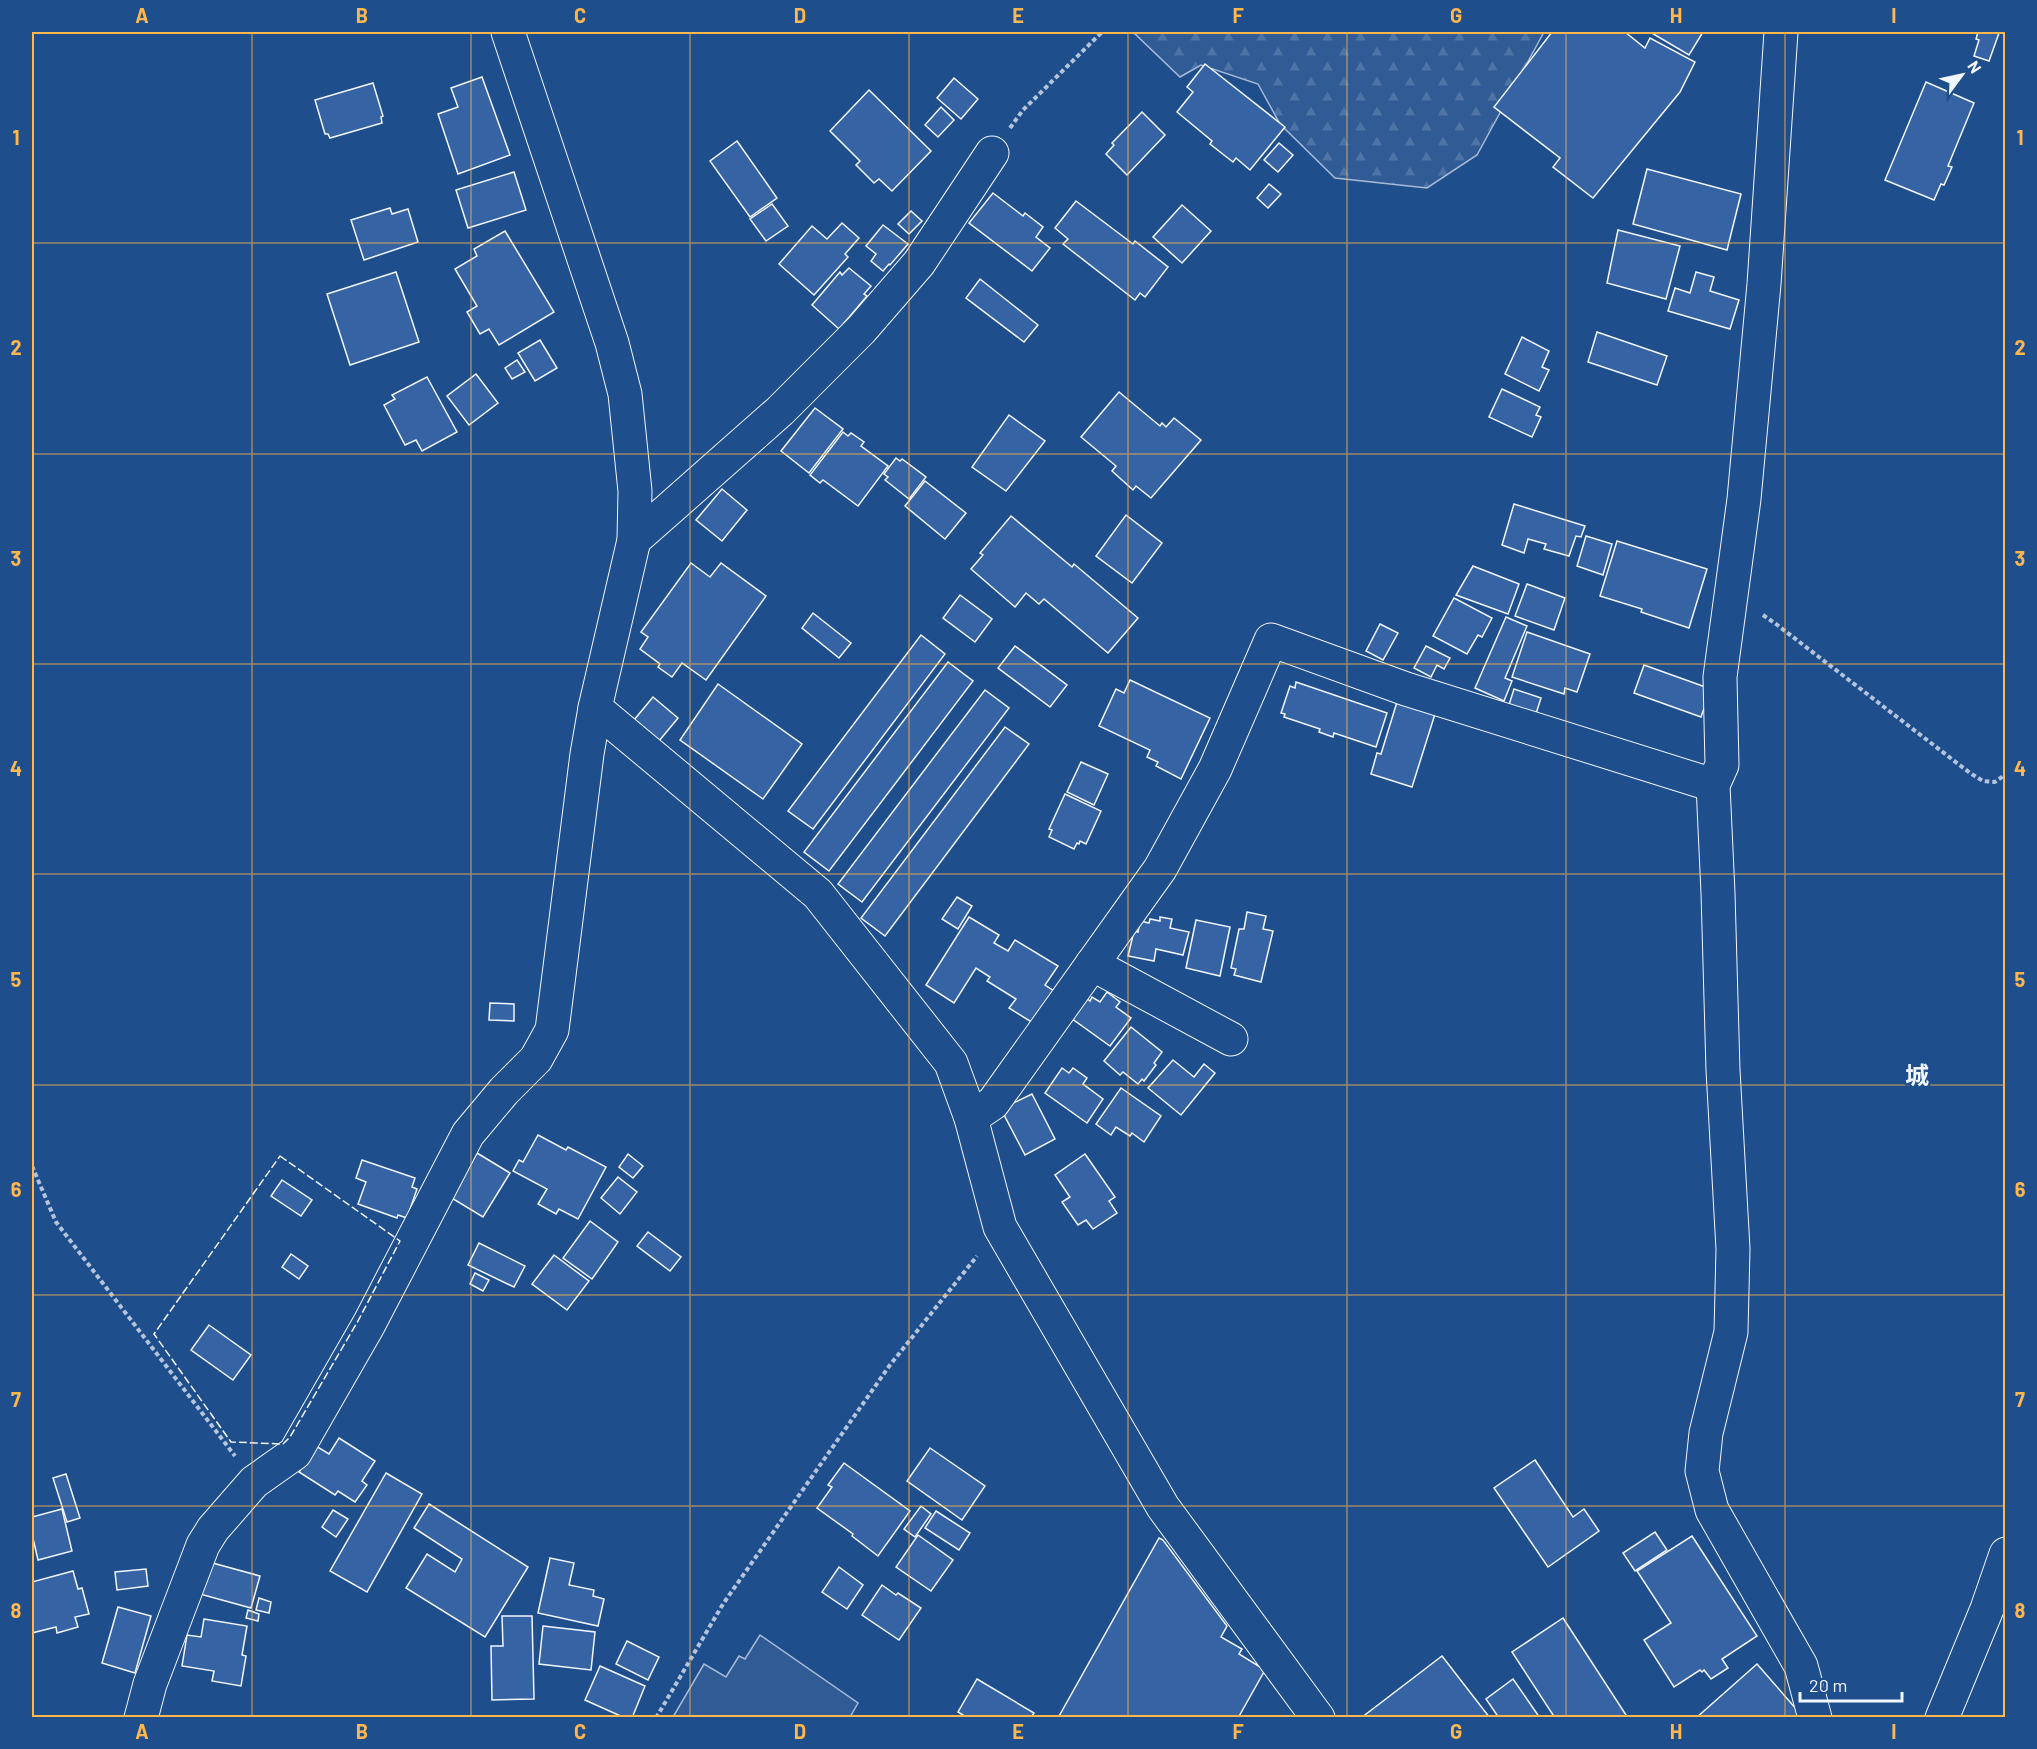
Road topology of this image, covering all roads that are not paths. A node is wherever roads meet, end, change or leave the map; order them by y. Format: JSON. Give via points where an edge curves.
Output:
{"nodes":[{"id":1,"x":508,"y":32,"type":"edge"},
{"id":2,"x":1780,"y":32,"type":"edge"},
{"id":3,"x":992,"y":153,"type":"road end"},
{"id":4,"x":634,"y":540,"type":"junction"},
{"id":5,"x":595,"y":708,"type":"junction"},
{"id":6,"x":1713,"y":785,"type":"junction"},
{"id":7,"x":1092,"y":964,"type":"junction"},
{"id":8,"x":1231,"y":1039,"type":"dead end"},
{"id":9,"x":971,"y":1119,"type":"junction"},
{"id":10,"x":2006,"y":1554,"type":"edge"},
{"id":11,"x":141,"y":1718,"type":"edge"},
{"id":12,"x":1318,"y":1718,"type":"edge"},
{"id":13,"x":1815,"y":1718,"type":"edge"},
{"id":14,"x":1942,"y":1718,"type":"edge"}],
"edges":[{"from":1,"to":4,"type":"street","via":[[626,394],[635,491]]},
{"from":2,"to":6,"type":"street","via":[[1764,284],[1744,499],[1720,677],[1722,765]]},
{"from":3,"to":4,"type":"street","via":[[918,263],[861,330],[780,411]]},
{"from":4,"to":5,"type":"street"},
{"from":5,"to":9,"type":"street","via":[[818,894],[951,1063]]},
{"from":5,"to":11,"type":"street","via":[[552,1030],[536,1059],[468,1134],[369,1324],[295,1453],[254,1482],[203,1545]]},
{"from":6,"to":7,"type":"street","via":[[1406,689],[1271,640],[1210,779],[1160,869]]},
{"from":6,"to":13,"type":"street","via":[[1733,1249],[1731,1332],[1706,1433],[1702,1471],[1712,1510],[1801,1666]]},
{"from":7,"to":8,"type":"street"},
{"from":7,"to":9,"type":"street","via":[[993,1103]]},
{"from":9,"to":12,"type":"street","via":[[1000,1227],[1163,1507]]},
{"from":10,"to":14,"type":"street"}]}
